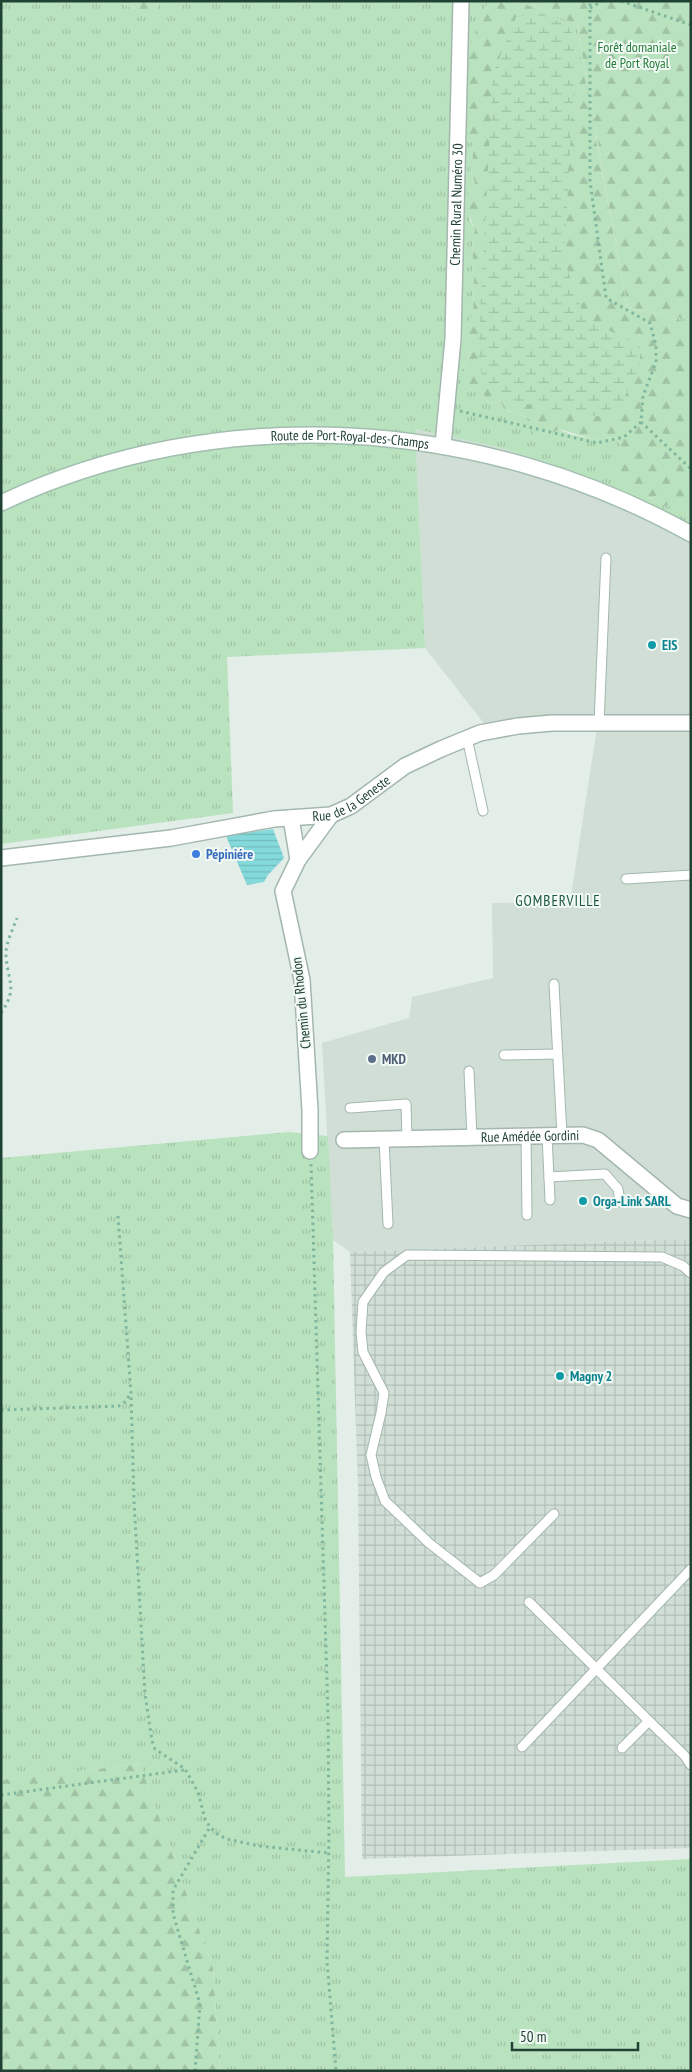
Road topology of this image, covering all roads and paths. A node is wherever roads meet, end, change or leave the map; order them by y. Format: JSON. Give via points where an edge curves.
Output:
{"nodes":[{"id":1,"x":461,"y":1,"type":"edge"},
{"id":2,"x":590,"y":1,"type":"edge"},
{"id":3,"x":602,"y":1,"type":"edge"},
{"id":4,"x":621,"y":1,"type":"edge"},
{"id":5,"x":590,"y":8,"type":"junction"},
{"id":6,"x":691,"y":25,"type":"edge"},
{"id":7,"x":447,"y":408,"type":"junction"},
{"id":8,"x":641,"y":422,"type":"junction"},
{"id":9,"x":443,"y":446,"type":"junction"},
{"id":10,"x":691,"y":469,"type":"edge"},
{"id":11,"x":1,"y":503,"type":"edge"},
{"id":12,"x":691,"y":534,"type":"edge"},
{"id":13,"x":606,"y":558,"type":"dead end"},
{"id":14,"x":599,"y":723,"type":"junction"},
{"id":15,"x":691,"y":723,"type":"edge"},
{"id":16,"x":467,"y":738,"type":"junction"},
{"id":17,"x":483,"y":811,"type":"dead end"},
{"id":18,"x":330,"y":814,"type":"junction"},
{"id":19,"x":291,"y":818,"type":"junction"},
{"id":20,"x":1,"y":858,"type":"edge"},
{"id":21,"x":298,"y":860,"type":"junction"},
{"id":22,"x":691,"y":875,"type":"edge"},
{"id":23,"x":626,"y":878,"type":"dead end"},
{"id":24,"x":17,"y":918,"type":"dead end"},
{"id":25,"x":6,"y":954,"type":"junction"},
{"id":26,"x":1,"y":955,"type":"edge"},
{"id":27,"x":554,"y":984,"type":"dead end"},
{"id":28,"x":1,"y":1013,"type":"edge"},
{"id":29,"x":557,"y":1054,"type":"junction"},
{"id":30,"x":504,"y":1055,"type":"dead end"},
{"id":31,"x":468,"y":1071,"type":"dead end"},
{"id":32,"x":350,"y":1108,"type":"dead end"},
{"id":33,"x":554,"y":1135,"type":"junction"},
{"id":34,"x":526,"y":1136,"type":"junction"},
{"id":35,"x":472,"y":1137,"type":"junction"},
{"id":36,"x":407,"y":1139,"type":"junction"},
{"id":37,"x":344,"y":1140,"type":"dead end"},
{"id":38,"x":384,"y":1140,"type":"junction"},
{"id":39,"x":310,"y":1151,"type":"joint"},
{"id":40,"x":549,"y":1177,"type":"junction"},
{"id":41,"x":550,"y":1200,"type":"dead end"},
{"id":42,"x":620,"y":1202,"type":"dead end"},
{"id":43,"x":691,"y":1210,"type":"edge"},
{"id":44,"x":527,"y":1215,"type":"dead end"},
{"id":45,"x":118,"y":1216,"type":"dead end"},
{"id":46,"x":388,"y":1224,"type":"dead end"},
{"id":47,"x":691,"y":1273,"type":"edge"},
{"id":48,"x":131,"y":1393,"type":"junction"},
{"id":49,"x":1,"y":1410,"type":"edge"},
{"id":50,"x":554,"y":1514,"type":"dead end"},
{"id":51,"x":691,"y":1569,"type":"edge"},
{"id":52,"x":528,"y":1602,"type":"dead end"},
{"id":53,"x":597,"y":1668,"type":"junction"},
{"id":54,"x":649,"y":1720,"type":"junction"},
{"id":55,"x":522,"y":1747,"type":"dead end"},
{"id":56,"x":622,"y":1748,"type":"dead end"},
{"id":57,"x":691,"y":1765,"type":"edge"},
{"id":58,"x":185,"y":1770,"type":"junction"},
{"id":59,"x":1,"y":1796,"type":"edge"},
{"id":60,"x":210,"y":1827,"type":"junction"},
{"id":61,"x":328,"y":1853,"type":"junction"},
{"id":62,"x":195,"y":2071,"type":"edge"},
{"id":63,"x":336,"y":2071,"type":"edge"}],
"edges":[{"from":1,"to":7,"type":"street","name":"Chemin Rural Numéro 30","via":[[453,339]]},
{"from":2,"to":5,"type":"path"},
{"from":3,"to":5,"type":"path"},
{"from":4,"to":6,"type":"path"},
{"from":5,"to":8,"type":"path","via":[[590,181],[606,298],[650,323],[656,345],[656,362],[643,396]]},
{"from":7,"to":8,"type":"path","via":[[597,443],[624,437]]},
{"from":7,"to":9,"type":"street","name":"Chemin Rural Numéro 30"},
{"from":8,"to":10,"type":"path"},
{"from":9,"to":11,"type":"street","name":"Route de Port-Royal-des-Champs","via":[[398,439],[302,434],[215,441],[107,464],[57,479]]},
{"from":9,"to":12,"type":"street","name":"Route de Port-Royal-des-Champs","via":[[546,470],[630,504]]},
{"from":13,"to":14,"type":"lane"},
{"from":14,"to":15,"type":"street","name":"Rue de la Geneste"},
{"from":14,"to":16,"type":"street","name":"Rue de la Geneste","via":[[518,726]]},
{"from":16,"to":17,"type":"lane"},
{"from":16,"to":18,"type":"street","name":"Rue de la Geneste","via":[[405,766],[350,806]]},
{"from":18,"to":19,"type":"street","name":"Rue de la Geneste"},
{"from":18,"to":21,"type":"street","name":"Chemin du Rhodon"},
{"from":19,"to":20,"type":"street","name":"Rue de la Geneste","via":[[171,838]]},
{"from":19,"to":21,"type":"street"},
{"from":21,"to":39,"type":"street","name":"Chemin du Rhodon","via":[[283,891],[302,980]]},
{"from":22,"to":23,"type":"lane"},
{"from":24,"to":25,"type":"path"},
{"from":25,"to":26,"type":"path"},
{"from":25,"to":28,"type":"path","via":[[10,1000]]},
{"from":27,"to":29,"type":"lane"},
{"from":29,"to":30,"type":"lane"},
{"from":29,"to":33,"type":"lane"},
{"from":31,"to":35,"type":"lane"},
{"from":32,"to":36,"type":"lane","via":[[406,1104]]},
{"from":33,"to":34,"type":"street","name":"Rue Amédée Gordini"},
{"from":33,"to":40,"type":"lane"},
{"from":33,"to":43,"type":"street","name":"Rue Amédée Gordini","via":[[583,1135],[598,1140],[666,1199]]},
{"from":34,"to":35,"type":"street","name":"Rue Amédée Gordini"},
{"from":34,"to":44,"type":"lane"},
{"from":35,"to":36,"type":"street","name":"Rue Amédée Gordini"},
{"from":36,"to":38,"type":"street","name":"Rue Amédée Gordini"},
{"from":37,"to":38,"type":"street","name":"Rue Amédée Gordini"},
{"from":38,"to":46,"type":"lane"},
{"from":39,"to":61,"type":"path","via":[[328,1715]]},
{"from":40,"to":41,"type":"lane"},
{"from":40,"to":42,"type":"lane","via":[[605,1174],[618,1188]]},
{"from":45,"to":48,"type":"path"},
{"from":47,"to":50,"type":"lane","via":[[662,1257],[407,1256],[384,1272],[363,1302],[363,1352],[384,1393],[371,1455],[385,1501],[480,1583],[494,1575]]},
{"from":48,"to":49,"type":"path","via":[[120,1406]]},
{"from":48,"to":58,"type":"path","via":[[134,1508],[149,1730],[155,1749]]},
{"from":51,"to":53,"type":"lane"},
{"from":52,"to":53,"type":"lane"},
{"from":53,"to":54,"type":"lane"},
{"from":53,"to":55,"type":"lane"},
{"from":54,"to":56,"type":"lane"},
{"from":54,"to":57,"type":"lane"},
{"from":58,"to":59,"type":"path"},
{"from":58,"to":60,"type":"path","via":[[198,1792]]},
{"from":60,"to":61,"type":"path","via":[[228,1839],[259,1846]]},
{"from":60,"to":62,"type":"path","via":[[173,1890],[173,1914],[200,2004]]},
{"from":61,"to":63,"type":"path","via":[[327,1961]]}]}
